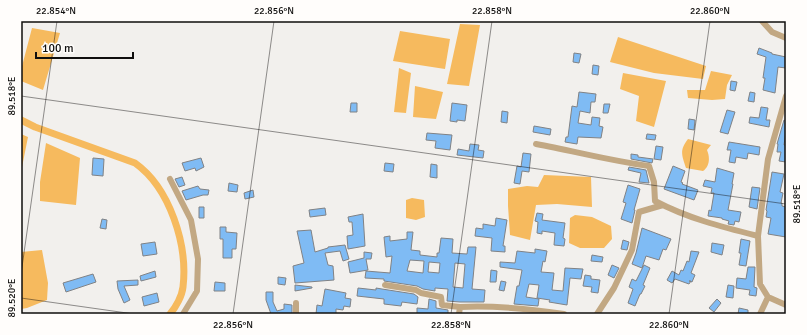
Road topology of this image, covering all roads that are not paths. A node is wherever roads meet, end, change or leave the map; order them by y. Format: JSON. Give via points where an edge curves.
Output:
{"nodes":[{"id":1,"x":762,"y":21,"type":"edge"},
{"id":2,"x":786,"y":38,"type":"edge"},
{"id":3,"x":786,"y":96,"type":"edge"},
{"id":4,"x":536,"y":144,"type":"dead end"},
{"id":5,"x":170,"y":179,"type":"dead end"},
{"id":6,"x":663,"y":205,"type":"junction"},
{"id":7,"x":758,"y":236,"type":"junction"},
{"id":8,"x":385,"y":286,"type":"dead end"},
{"id":9,"x":768,"y":297,"type":"junction"},
{"id":10,"x":296,"y":303,"type":"dead end"},
{"id":11,"x":786,"y":305,"type":"edge"},
{"id":12,"x":459,"y":311,"type":"edge"},
{"id":13,"x":183,"y":314,"type":"edge"},
{"id":14,"x":296,"y":314,"type":"edge"},
{"id":15,"x":564,"y":314,"type":"edge"},
{"id":16,"x":597,"y":314,"type":"edge"},
{"id":17,"x":760,"y":314,"type":"edge"}],
"edges":[{"from":1,"to":2,"type":"street","via":[[772,32]]},
{"from":3,"to":7,"type":"street","via":[[768,159]]},
{"from":4,"to":6,"type":"street","via":[[616,162],[649,166],[654,182],[655,201]]},
{"from":5,"to":13,"type":"street","via":[[191,220],[198,259],[197,291]]},
{"from":6,"to":7,"type":"street","via":[[715,225]]},
{"from":6,"to":16,"type":"street","via":[[639,212],[632,250],[614,288]]},
{"from":7,"to":9,"type":"street","via":[[760,284]]},
{"from":8,"to":12,"type":"street","via":[[416,290],[441,297],[442,305]]},
{"from":9,"to":11,"type":"street"},
{"from":9,"to":17,"type":"street"},
{"from":10,"to":14,"type":"street"},
{"from":12,"to":15,"type":"street","via":[[477,306]]}]}
